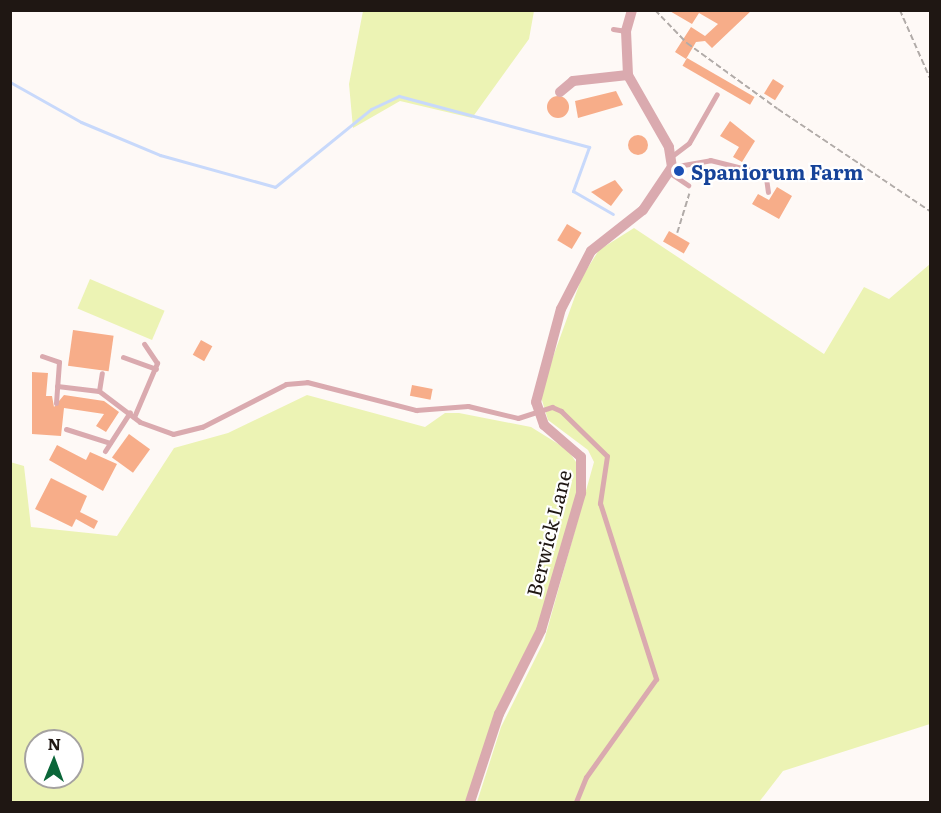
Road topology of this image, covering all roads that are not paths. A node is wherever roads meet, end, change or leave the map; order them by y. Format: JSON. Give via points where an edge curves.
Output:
{"nodes":[{"id":1,"x":632,"y":10,"type":"edge"},
{"id":2,"x":613,"y":29,"type":"dead end"},
{"id":3,"x":626,"y":31,"type":"junction"},
{"id":4,"x":628,"y":75,"type":"junction"},
{"id":5,"x":560,"y":92,"type":"dead end"},
{"id":6,"x":717,"y":94,"type":"dead end"},
{"id":7,"x":671,"y":165,"type":"junction"},
{"id":8,"x":688,"y":185,"type":"road end"},
{"id":9,"x":768,"y":192,"type":"dead end"},
{"id":10,"x":144,"y":344,"type":"dead end"},
{"id":11,"x":42,"y":356,"type":"dead end"},
{"id":12,"x":123,"y":357,"type":"dead end"},
{"id":13,"x":156,"y":369,"type":"junction"},
{"id":14,"x":102,"y":373,"type":"dead end"},
{"id":15,"x":57,"y":386,"type":"junction"},
{"id":16,"x":99,"y":391,"type":"junction"},
{"id":17,"x":56,"y":403,"type":"dead end"},
{"id":18,"x":538,"y":412,"type":"junction"},
{"id":19,"x":132,"y":414,"type":"junction"},
{"id":20,"x":66,"y":429,"type":"dead end"},
{"id":21,"x":110,"y":443,"type":"junction"},
{"id":22,"x":105,"y":451,"type":"dead end"},
{"id":23,"x":470,"y":802,"type":"edge"},
{"id":24,"x":576,"y":802,"type":"edge"}],
"edges":[{"from":1,"to":3,"type":"street"},
{"from":2,"to":3,"type":"lane"},
{"from":3,"to":4,"type":"street"},
{"from":4,"to":5,"type":"street","via":[[573,81]]},
{"from":4,"to":7,"type":"street"},
{"from":6,"to":7,"type":"lane","via":[[689,143]]},
{"from":7,"to":8,"type":"lane"},
{"from":7,"to":9,"type":"lane","via":[[710,160],[750,170],[766,178]]},
{"from":7,"to":18,"type":"street","via":[[643,210],[584,261],[561,309],[538,383]]},
{"from":10,"to":13,"type":"lane","via":[[154,352]]},
{"from":11,"to":15,"type":"lane","via":[[58,362]]},
{"from":12,"to":13,"type":"lane"},
{"from":13,"to":19,"type":"lane"},
{"from":14,"to":16,"type":"lane"},
{"from":15,"to":16,"type":"lane"},
{"from":15,"to":17,"type":"lane"},
{"from":16,"to":19,"type":"lane"},
{"from":18,"to":19,"type":"lane","via":[[518,418],[468,406],[416,410],[307,382],[267,392],[187,432],[161,432]]},
{"from":18,"to":23,"type":"street","name":"Berwick Lane","via":[[544,425],[580,457],[580,493],[541,630],[499,714]]},
{"from":18,"to":24,"type":"lane","via":[[561,411],[607,456],[600,502],[656,679],[586,777]]},
{"from":19,"to":21,"type":"lane"},
{"from":20,"to":21,"type":"lane"},
{"from":21,"to":22,"type":"lane"}]}
